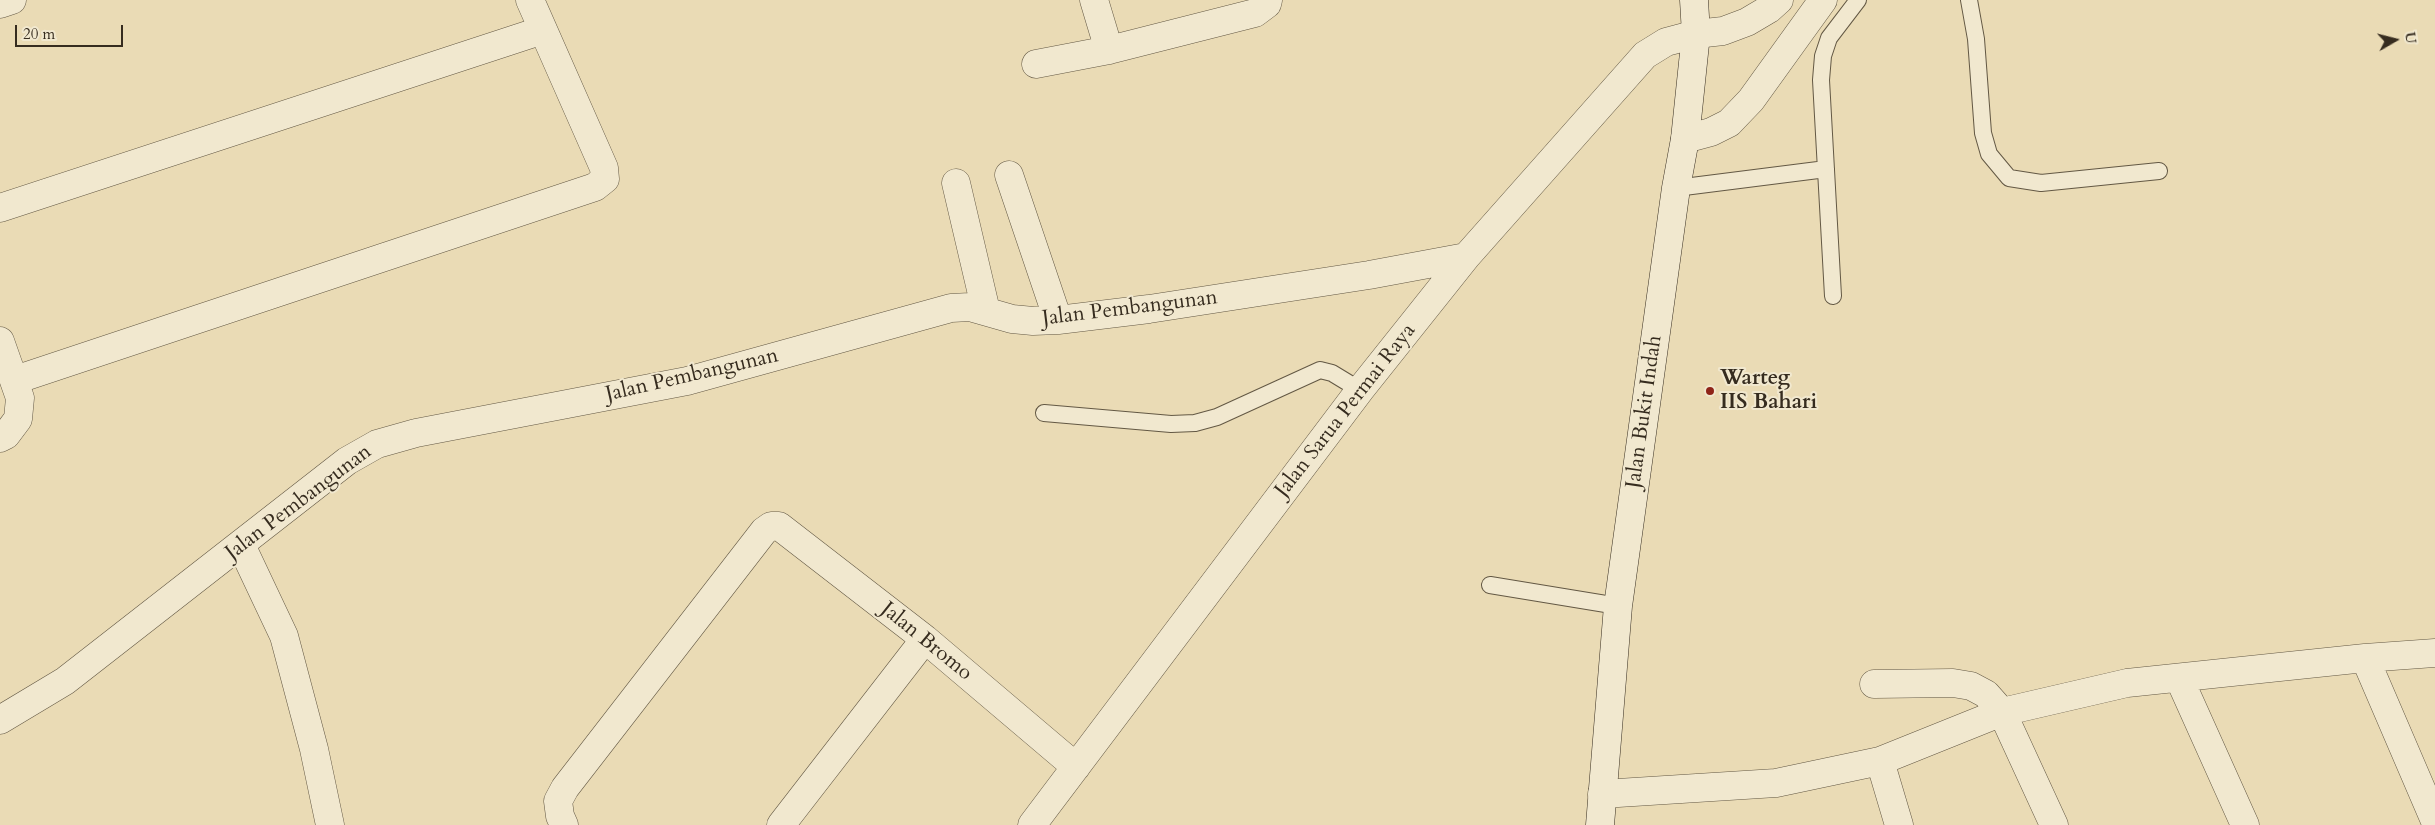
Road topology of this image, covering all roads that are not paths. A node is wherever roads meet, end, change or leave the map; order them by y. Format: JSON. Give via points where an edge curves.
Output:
{"nodes":[{"id":1,"x":12,"y":0,"type":"edge"},
{"id":2,"x":530,"y":0,"type":"edge"},
{"id":3,"x":1094,"y":0,"type":"edge"},
{"id":4,"x":1268,"y":0,"type":"edge"},
{"id":5,"x":1694,"y":0,"type":"edge"},
{"id":6,"x":1780,"y":0,"type":"edge"},
{"id":7,"x":1823,"y":0,"type":"edge"},
{"id":8,"x":1858,"y":0,"type":"edge"},
{"id":9,"x":1968,"y":0,"type":"edge"},
{"id":10,"x":0,"y":4,"type":"edge"},
{"id":11,"x":543,"y":30,"type":"junction"},
{"id":12,"x":1696,"y":34,"type":"junction"},
{"id":13,"x":1109,"y":50,"type":"junction"},
{"id":14,"x":1036,"y":64,"type":"dead end"},
{"id":15,"x":1685,"y":139,"type":"junction"},
{"id":16,"x":1826,"y":168,"type":"junction"},
{"id":17,"x":2159,"y":171,"type":"dead end"},
{"id":18,"x":1009,"y":175,"type":"dead end"},
{"id":19,"x":956,"y":183,"type":"dead end"},
{"id":20,"x":1676,"y":188,"type":"junction"},
{"id":21,"x":0,"y":208,"type":"edge"},
{"id":22,"x":1466,"y":257,"type":"junction"},
{"id":23,"x":1832,"y":296,"type":"dead end"},
{"id":24,"x":986,"y":311,"type":"junction"},
{"id":25,"x":1058,"y":320,"type":"junction"},
{"id":26,"x":0,"y":342,"type":"edge"},
{"id":27,"x":15,"y":380,"type":"junction"},
{"id":28,"x":1360,"y":390,"type":"junction"},
{"id":29,"x":1044,"y":413,"type":"dead end"},
{"id":30,"x":0,"y":438,"type":"edge"},
{"id":31,"x":240,"y":546,"type":"junction"},
{"id":32,"x":1490,"y":585,"type":"dead end"},
{"id":33,"x":1618,"y":606,"type":"junction"},
{"id":34,"x":925,"y":639,"type":"junction"},
{"id":35,"x":2435,"y":653,"type":"edge"},
{"id":36,"x":2365,"y":658,"type":"junction"},
{"id":37,"x":2179,"y":678,"type":"junction"},
{"id":38,"x":1874,"y":684,"type":"dead end"},
{"id":39,"x":2002,"y":712,"type":"junction"},
{"id":40,"x":0,"y":720,"type":"edge"},
{"id":41,"x":1880,"y":761,"type":"junction"},
{"id":42,"x":1076,"y":767,"type":"junction"},
{"id":43,"x":1602,"y":794,"type":"junction"},
{"id":44,"x":2435,"y":821,"type":"edge"},
{"id":45,"x":330,"y":825,"type":"edge"},
{"id":46,"x":564,"y":825,"type":"edge"},
{"id":47,"x":781,"y":825,"type":"edge"},
{"id":48,"x":1032,"y":825,"type":"edge"},
{"id":49,"x":1600,"y":825,"type":"edge"},
{"id":50,"x":1899,"y":825,"type":"edge"},
{"id":51,"x":2054,"y":825,"type":"edge"},
{"id":52,"x":2245,"y":825,"type":"edge"}],
"edges":[{"from":1,"to":10,"type":"street"},
{"from":2,"to":11,"type":"street"},
{"from":3,"to":13,"type":"street"},
{"from":4,"to":13,"type":"street","via":[[1255,13]]},
{"from":5,"to":12,"type":"street","name":"Jalan Bukit Indah"},
{"from":6,"to":12,"type":"street","name":"Jalan Sarua Permai Raya","via":[[1747,22],[1723,31]]},
{"from":7,"to":15,"type":"street","via":[[1751,100],[1729,123]]},
{"from":8,"to":16,"type":"lane","via":[[1829,38],[1823,56],[1821,80]]},
{"from":9,"to":17,"type":"lane","via":[[1976,39],[1984,133],[1989,154],[2009,178],[2041,183]]},
{"from":11,"to":21,"type":"street"},
{"from":11,"to":27,"type":"street","via":[[604,168],[604,179],[595,187]]},
{"from":12,"to":15,"type":"street","name":"Jalan Bukit Indah"},
{"from":12,"to":22,"type":"street","name":"Jalan Sarua Permai Raya","via":[[1666,42],[1644,55]]},
{"from":13,"to":14,"type":"street"},
{"from":15,"to":20,"type":"street","name":"Jalan Bukit Indah"},
{"from":16,"to":20,"type":"lane"},
{"from":16,"to":23,"type":"lane"},
{"from":18,"to":25,"type":"street"},
{"from":19,"to":24,"type":"street"},
{"from":20,"to":33,"type":"street","name":"Jalan Bukit Indah"},
{"from":22,"to":25,"type":"street","name":"Jalan Pembangunan","via":[[1331,281]]},
{"from":22,"to":28,"type":"street","name":"Jalan Sarua Permai Raya"},
{"from":24,"to":25,"type":"street","name":"Jalan Pembangunan","via":[[1026,321]]},
{"from":24,"to":31,"type":"street","name":"Jalan Pembangunan","via":[[970,307],[951,308],[688,381],[416,433],[377,444],[347,461]]},
{"from":26,"to":27,"type":"street"},
{"from":27,"to":30,"type":"street","via":[[20,398],[18,419]]},
{"from":28,"to":29,"type":"lane","via":[[1332,373],[1320,370],[1217,417],[1195,423],[1171,424]]},
{"from":28,"to":42,"type":"street","name":"Jalan Sarua Permai Raya"},
{"from":31,"to":40,"type":"street","name":"Jalan Pembangunan","via":[[65,681]]},
{"from":31,"to":45,"type":"street","via":[[284,636]]},
{"from":32,"to":33,"type":"lane"},
{"from":33,"to":43,"type":"street","name":"Jalan Bukit Indah"},
{"from":34,"to":42,"type":"street","name":"Jalan Bromo"},
{"from":34,"to":46,"type":"street","name":"Jalan Bromo","via":[[779,526],[771,526],[565,788],[558,802]]},
{"from":34,"to":47,"type":"street"},
{"from":35,"to":36,"type":"street"},
{"from":36,"to":37,"type":"street"},
{"from":36,"to":44,"type":"street"},
{"from":37,"to":39,"type":"street","via":[[2127,684]]},
{"from":37,"to":52,"type":"street"},
{"from":38,"to":39,"type":"street","via":[[1953,683],[1971,686],[1986,694]]},
{"from":39,"to":41,"type":"street"},
{"from":39,"to":51,"type":"street"},
{"from":41,"to":43,"type":"street","via":[[1776,783]]},
{"from":41,"to":50,"type":"street"},
{"from":42,"to":48,"type":"street","name":"Jalan Sarua Permai Raya"},
{"from":43,"to":49,"type":"street","name":"Jalan Bukit Indah"}]}
